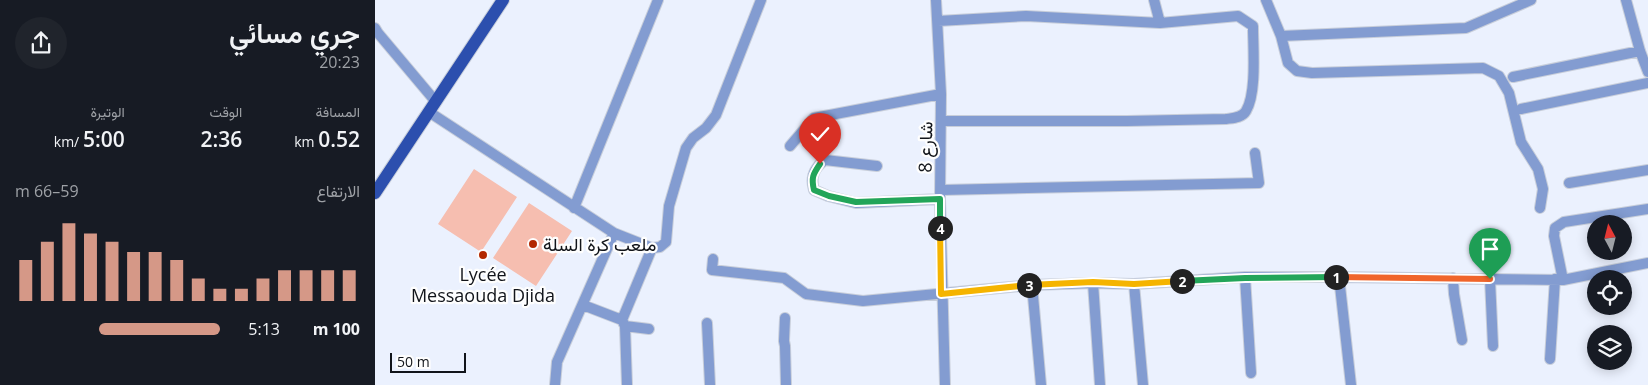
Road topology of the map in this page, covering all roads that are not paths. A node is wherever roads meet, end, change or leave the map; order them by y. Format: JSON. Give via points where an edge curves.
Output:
{"nodes":[{"id":1,"x":503,"y":0,"type":"edge"},
{"id":2,"x":657,"y":0,"type":"edge"},
{"id":3,"x":761,"y":0,"type":"edge"},
{"id":4,"x":936,"y":0,"type":"edge"},
{"id":5,"x":1154,"y":0,"type":"edge"},
{"id":6,"x":1265,"y":0,"type":"edge"},
{"id":7,"x":1531,"y":0,"type":"edge"},
{"id":8,"x":1626,"y":0,"type":"edge"},
{"id":9,"x":938,"y":21,"type":"junction"},
{"id":10,"x":1160,"y":23,"type":"junction"},
{"id":11,"x":375,"y":28,"type":"edge"},
{"id":12,"x":1281,"y":36,"type":"junction"},
{"id":13,"x":1640,"y":51,"type":"junction"},
{"id":14,"x":1648,"y":72,"type":"edge"},
{"id":15,"x":1513,"y":77,"type":"dead end"},
{"id":16,"x":1648,"y":83,"type":"edge"},
{"id":17,"x":941,"y":94,"type":"junction"},
{"id":18,"x":432,"y":107,"type":"junction"},
{"id":19,"x":1521,"y":109,"type":"dead end"},
{"id":20,"x":942,"y":121,"type":"junction"},
{"id":21,"x":790,"y":146,"type":"dead end"},
{"id":22,"x":1255,"y":153,"type":"dead end"},
{"id":23,"x":877,"y":166,"type":"dead end"},
{"id":24,"x":1648,"y":170,"type":"edge"},
{"id":25,"x":1569,"y":184,"type":"dead end"},
{"id":26,"x":375,"y":193,"type":"edge"},
{"id":27,"x":940,"y":195,"type":"junction"},
{"id":28,"x":574,"y":208,"type":"junction"},
{"id":29,"x":1540,"y":208,"type":"dead end"},
{"id":30,"x":1648,"y":209,"type":"edge"},
{"id":31,"x":614,"y":233,"type":"junction"},
{"id":32,"x":652,"y":248,"type":"junction"},
{"id":33,"x":713,"y":259,"type":"dead end"},
{"id":34,"x":1648,"y":263,"type":"edge"},
{"id":35,"x":1339,"y":277,"type":"junction"},
{"id":36,"x":1245,"y":278,"type":"junction"},
{"id":37,"x":1453,"y":278,"type":"junction"},
{"id":38,"x":1490,"y":279,"type":"junction"},
{"id":39,"x":1559,"y":280,"type":"junction"},
{"id":40,"x":1093,"y":282,"type":"junction"},
{"id":41,"x":1134,"y":284,"type":"junction"},
{"id":42,"x":1032,"y":285,"type":"junction"},
{"id":43,"x":941,"y":294,"type":"junction"},
{"id":44,"x":583,"y":305,"type":"junction"},
{"id":45,"x":785,"y":318,"type":"dead end"},
{"id":46,"x":623,"y":323,"type":"junction"},
{"id":47,"x":707,"y":323,"type":"dead end"},
{"id":48,"x":649,"y":329,"type":"dead end"},
{"id":49,"x":1462,"y":340,"type":"dead end"},
{"id":50,"x":1493,"y":346,"type":"dead end"},
{"id":51,"x":1550,"y":360,"type":"dead end"},
{"id":52,"x":1251,"y":373,"type":"dead end"},
{"id":53,"x":555,"y":385,"type":"edge"},
{"id":54,"x":627,"y":385,"type":"edge"},
{"id":55,"x":709,"y":385,"type":"edge"},
{"id":56,"x":786,"y":385,"type":"edge"},
{"id":57,"x":945,"y":385,"type":"edge"},
{"id":58,"x":1041,"y":385,"type":"edge"},
{"id":59,"x":1100,"y":385,"type":"edge"},
{"id":60,"x":1143,"y":385,"type":"edge"},
{"id":61,"x":1351,"y":385,"type":"edge"}],
"edges":[{"from":1,"to":18,"type":"main road"},
{"from":2,"to":28,"type":"street"},
{"from":3,"to":32,"type":"street","via":[[716,115],[686,148],[669,206],[666,242]]},
{"from":4,"to":9,"type":"street","name":"شارع 8"},
{"from":5,"to":10,"type":"street"},
{"from":6,"to":12,"type":"street"},
{"from":7,"to":12,"type":"street","via":[[1466,28]]},
{"from":8,"to":13,"type":"street"},
{"from":9,"to":10,"type":"street","via":[[1026,16]]},
{"from":9,"to":17,"type":"street","name":"شارع 8"},
{"from":10,"to":20,"type":"street","via":[[1237,16],[1253,26],[1252,88],[1246,111],[1239,117],[1225,119]]},
{"from":11,"to":18,"type":"street"},
{"from":12,"to":29,"type":"street","via":[[1288,63],[1297,71],[1483,68],[1499,76],[1509,93],[1521,142],[1537,169],[1543,189]]},
{"from":13,"to":14,"type":"street"},
{"from":13,"to":15,"type":"street"},
{"from":16,"to":19,"type":"street"},
{"from":17,"to":20,"type":"street","name":"شارع 8"},
{"from":17,"to":21,"type":"street","via":[[814,118]]},
{"from":18,"to":26,"type":"main road"},
{"from":18,"to":28,"type":"street"},
{"from":20,"to":27,"type":"street","name":"شارع 8"},
{"from":22,"to":27,"type":"street","via":[[1259,184]]},
{"from":23,"to":27,"type":"street","via":[[825,160],[811,181],[814,190],[856,202]]},
{"from":24,"to":25,"type":"street"},
{"from":27,"to":43,"type":"street","name":"شارع 8"},
{"from":28,"to":31,"type":"street"},
{"from":30,"to":39,"type":"street","via":[[1564,222],[1555,228]]},
{"from":31,"to":32,"type":"street"},
{"from":31,"to":44,"type":"street"},
{"from":32,"to":46,"type":"street"},
{"from":33,"to":43,"type":"street","via":[[712,270],[784,278],[805,294],[863,301]]},
{"from":34,"to":39,"type":"street"},
{"from":35,"to":36,"type":"street"},
{"from":35,"to":37,"type":"street"},
{"from":35,"to":61,"type":"street"},
{"from":36,"to":41,"type":"street"},
{"from":36,"to":52,"type":"street"},
{"from":37,"to":38,"type":"street"},
{"from":37,"to":49,"type":"street"},
{"from":38,"to":39,"type":"street"},
{"from":38,"to":50,"type":"street"},
{"from":39,"to":51,"type":"street"},
{"from":40,"to":41,"type":"street"},
{"from":40,"to":42,"type":"street"},
{"from":40,"to":59,"type":"street"},
{"from":41,"to":60,"type":"street"},
{"from":42,"to":43,"type":"street"},
{"from":42,"to":58,"type":"street"},
{"from":43,"to":57,"type":"street","name":"شارع 8"},
{"from":44,"to":46,"type":"street"},
{"from":44,"to":53,"type":"street","via":[[557,362]]},
{"from":45,"to":56,"type":"street"},
{"from":46,"to":48,"type":"street"},
{"from":46,"to":54,"type":"street"},
{"from":47,"to":55,"type":"street"}]}
